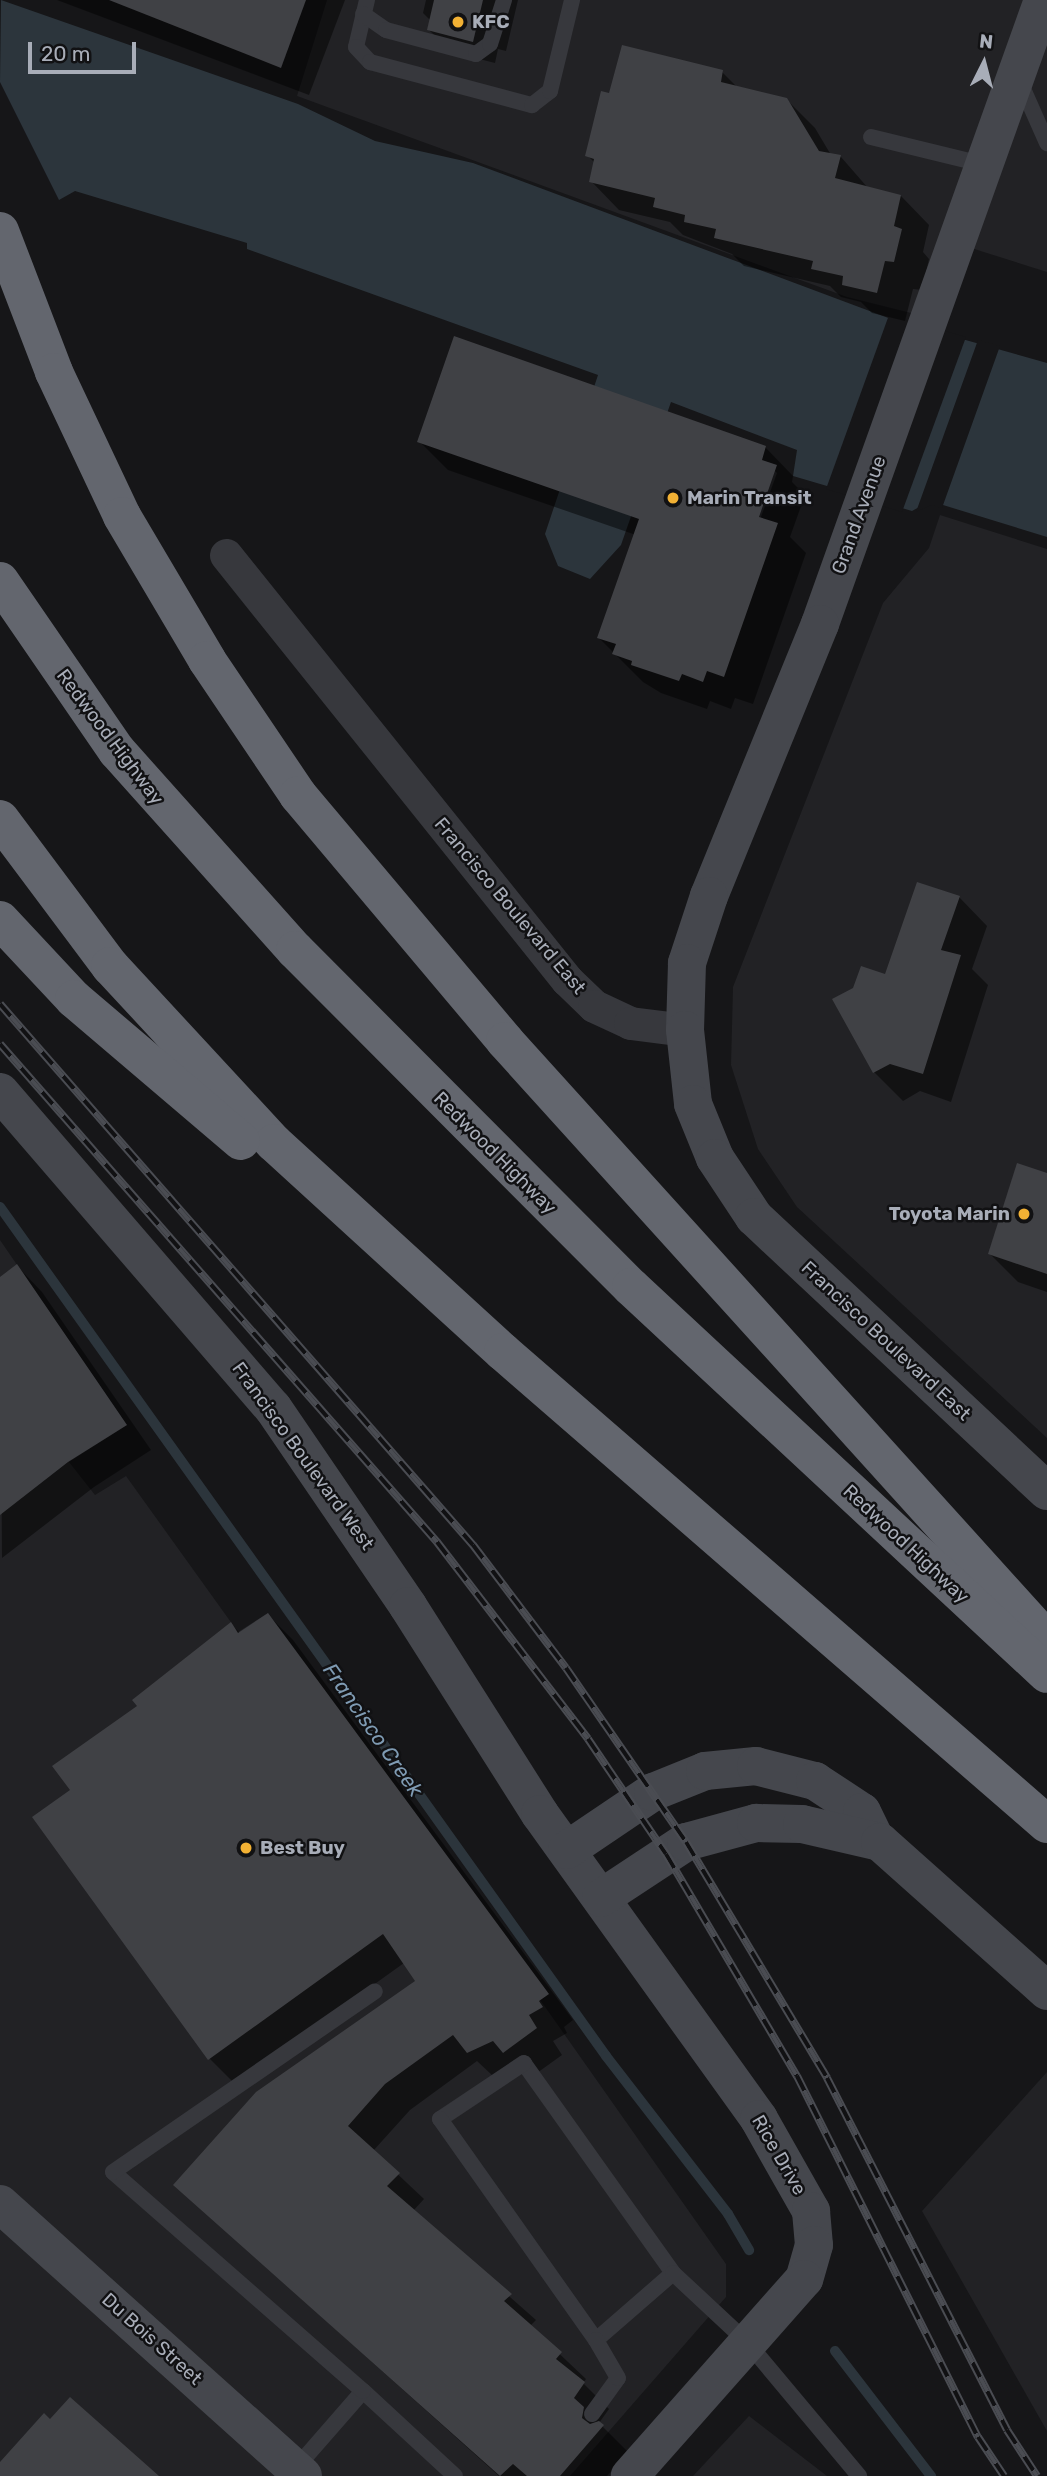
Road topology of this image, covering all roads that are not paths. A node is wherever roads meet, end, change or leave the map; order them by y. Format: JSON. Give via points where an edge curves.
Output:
{"nodes":[{"id":1,"x":504,"y":0,"type":"edge"},
{"id":2,"x":572,"y":0,"type":"edge"},
{"id":3,"x":1043,"y":0,"type":"edge"},
{"id":4,"x":365,"y":7,"type":"edge"},
{"id":5,"x":1016,"y":73,"type":"junction"},
{"id":6,"x":871,"y":137,"type":"dead end"},
{"id":7,"x":1047,"y":143,"type":"edge"},
{"id":8,"x":982,"y":164,"type":"junction"},
{"id":9,"x":0,"y":232,"type":"edge"},
{"id":10,"x":226,"y":555,"type":"dead end"},
{"id":11,"x":0,"y":581,"type":"edge"},
{"id":12,"x":0,"y":819,"type":"edge"},
{"id":13,"x":0,"y":920,"type":"edge"},
{"id":14,"x":685,"y":1030,"type":"junction"},
{"id":15,"x":0,"y":1092,"type":"edge"},
{"id":16,"x":626,"y":1459,"type":"junction"},
{"id":17,"x":1047,"y":1491,"type":"edge"},
{"id":18,"x":1047,"y":1640,"type":"edge"},
{"id":19,"x":1047,"y":1674,"type":"edge"},
{"id":20,"x":1047,"y":1824,"type":"edge"},
{"id":21,"x":876,"y":1841,"type":"junction"},
{"id":22,"x":567,"y":1850,"type":"junction"},
{"id":23,"x":601,"y":1898,"type":"junction"},
{"id":24,"x":375,"y":1991,"type":"dead end"},
{"id":25,"x":1047,"y":1991,"type":"edge"},
{"id":26,"x":0,"y":2204,"type":"edge"},
{"id":27,"x":673,"y":2273,"type":"junction"},
{"id":28,"x":596,"y":2340,"type":"junction"},
{"id":29,"x":747,"y":2342,"type":"junction"},
{"id":30,"x":362,"y":2391,"type":"junction"},
{"id":31,"x":592,"y":2414,"type":"dead end"},
{"id":32,"x":299,"y":2472,"type":"edge"},
{"id":33,"x":455,"y":2476,"type":"edge"},
{"id":34,"x":630,"y":2476,"type":"edge"},
{"id":35,"x":859,"y":2476,"type":"edge"}],
"edges":[{"from":1,"to":4,"type":"lane","via":[[490,44],[476,54],[387,30]]},
{"from":2,"to":4,"type":"lane","via":[[550,91],[532,105],[370,62],[356,47]]},
{"from":3,"to":5,"type":"street","name":"Grand Avenue"},
{"from":5,"to":7,"type":"lane"},
{"from":5,"to":8,"type":"street","name":"Grand Avenue"},
{"from":6,"to":8,"type":"lane"},
{"from":8,"to":14,"type":"street","name":"Grand Avenue","via":[[820,624],[709,896],[687,963]]},
{"from":9,"to":18,"type":"highway","via":[[54,372],[122,516],[207,660],[298,795],[505,1041]]},
{"from":10,"to":14,"type":"street","name":"Francisco Boulevard East","via":[[567,980],[594,1006],[630,1023]]},
{"from":11,"to":19,"type":"highway","name":"Redwood Highway","via":[[69,686],[151,793],[323,979],[558,1215]]},
{"from":12,"to":16,"type":"highway","via":[[110,966],[217,1086],[331,1198]]},
{"from":13,"to":16,"type":"highway","via":[[74,999],[131,1050]]},
{"from":14,"to":17,"type":"street","name":"Francisco Boulevard East","via":[[693,1104],[715,1158],[754,1217]]},
{"from":15,"to":22,"type":"street","name":"Francisco Boulevard West","via":[[273,1408]]},
{"from":16,"to":20,"type":"highway"},
{"from":21,"to":22,"type":"street","via":[[862,1812],[815,1781],[756,1766],[705,1771],[653,1792]]},
{"from":21,"to":23,"type":"street","via":[[802,1824],[756,1823],[686,1842]]},
{"from":21,"to":25,"type":"street"},
{"from":22,"to":23,"type":"street","name":"Francisco Boulevard West"},
{"from":23,"to":29,"type":"street","name":"Rice Drive","via":[[759,2119],[811,2211],[814,2245],[804,2279]]},
{"from":24,"to":30,"type":"lane","via":[[113,2172]]},
{"from":26,"to":32,"type":"street","name":"Du Bois Street"},
{"from":27,"to":28,"type":"lane"},
{"from":27,"to":28,"type":"lane","via":[[524,2063],[440,2119]]},
{"from":27,"to":29,"type":"lane"},
{"from":28,"to":31,"type":"lane","via":[[618,2378]]},
{"from":29,"to":34,"type":"street","name":"Rice Drive"},
{"from":29,"to":35,"type":"lane"},
{"from":30,"to":32,"type":"lane"},
{"from":30,"to":33,"type":"lane"}]}
